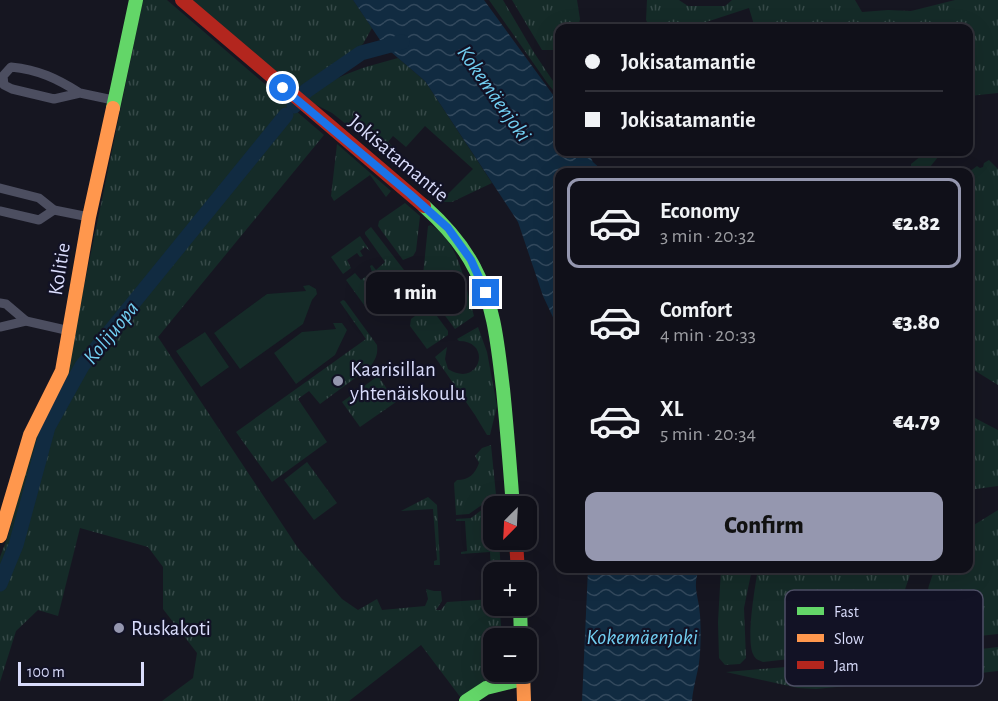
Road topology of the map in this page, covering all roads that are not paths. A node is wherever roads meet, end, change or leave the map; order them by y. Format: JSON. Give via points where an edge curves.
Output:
{"nodes":[{"id":1,"x":136,"y":0,"type":"edge"},
{"id":2,"x":182,"y":0,"type":"edge"},
{"id":3,"x":80,"y":93,"type":"junction"},
{"id":4,"x":113,"y":100,"type":"junction"},
{"id":5,"x":0,"y":188,"type":"edge"},
{"id":6,"x":54,"y":210,"type":"junction"},
{"id":7,"x":0,"y":211,"type":"edge"},
{"id":8,"x":89,"y":217,"type":"junction"},
{"id":9,"x":0,"y":303,"type":"edge"},
{"id":10,"x":26,"y":321,"type":"junction"},
{"id":11,"x":0,"y":327,"type":"edge"},
{"id":12,"x":70,"y":331,"type":"junction"},
{"id":13,"x":512,"y":496,"type":"edge"},
{"id":14,"x":0,"y":536,"type":"edge"},
{"id":15,"x":503,"y":682,"type":"edge"},
{"id":16,"x":524,"y":682,"type":"edge"},
{"id":17,"x":466,"y":701,"type":"edge"},
{"id":18,"x":525,"y":701,"type":"edge"}],
"edges":[{"from":1,"to":4,"type":"street","name":"Kolitie"},
{"from":2,"to":13,"type":"street","name":"Jokisatamantie","via":[[434,214],[471,260],[491,304],[497,336]]},
{"from":3,"to":3,"type":"street","via":[[54,99],[12,89],[4,85],[3,76],[11,67],[22,68],[56,77]]},
{"from":3,"to":4,"type":"street"},
{"from":4,"to":8,"type":"street","name":"Kolitie"},
{"from":5,"to":6,"type":"street","via":[[39,198]]},
{"from":6,"to":7,"type":"street","via":[[39,220]]},
{"from":6,"to":8,"type":"street"},
{"from":8,"to":12,"type":"street","name":"Kolitie"},
{"from":9,"to":10,"type":"street"},
{"from":10,"to":11,"type":"street"},
{"from":10,"to":12,"type":"street"},
{"from":12,"to":14,"type":"street","name":"Kolitie","via":[[62,370],[30,435]]},
{"from":15,"to":17,"type":"street"},
{"from":16,"to":18,"type":"street"}]}
